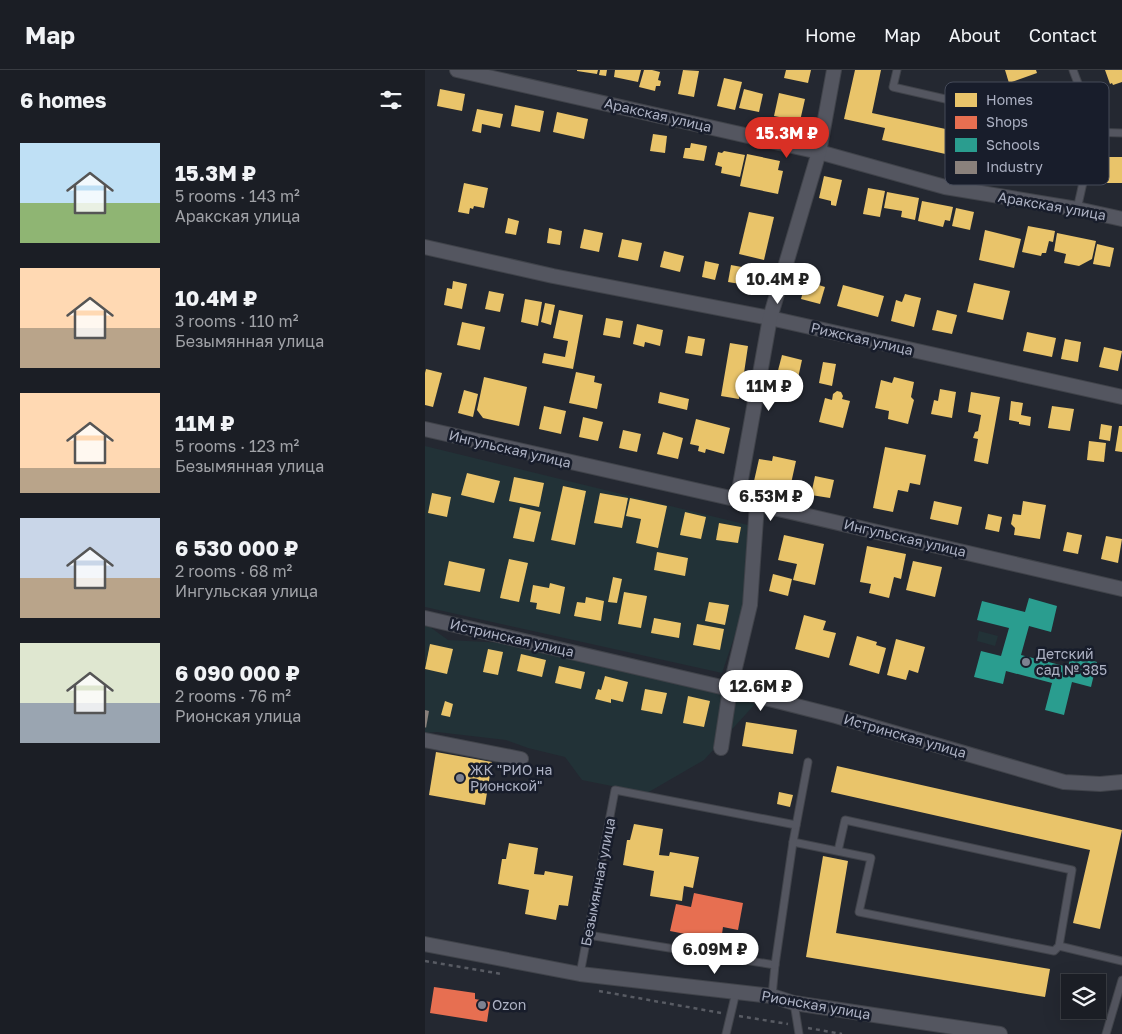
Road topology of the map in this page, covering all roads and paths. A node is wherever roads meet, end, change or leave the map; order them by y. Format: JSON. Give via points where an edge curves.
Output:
{"nodes":[{"id":1,"x":457,"y":70,"type":"edge"},
{"id":2,"x":834,"y":70,"type":"edge"},
{"id":3,"x":897,"y":70,"type":"edge"},
{"id":4,"x":1073,"y":70,"type":"edge"},
{"id":5,"x":1077,"y":82,"type":"edge"},
{"id":6,"x":945,"y":99,"type":"edge"},
{"id":7,"x":1109,"y":133,"type":"edge"},
{"id":8,"x":1122,"y":133,"type":"edge"},
{"id":9,"x":819,"y":152,"type":"junction"},
{"id":10,"x":1082,"y":185,"type":"edge"},
{"id":11,"x":1077,"y":209,"type":"junction"},
{"id":12,"x":1122,"y":219,"type":"edge"},
{"id":13,"x":425,"y":247,"type":"edge"},
{"id":14,"x":771,"y":318,"type":"junction"},
{"id":15,"x":1122,"y":397,"type":"edge"},
{"id":16,"x":425,"y":430,"type":"edge"},
{"id":17,"x":757,"y":504,"type":"junction"},
{"id":18,"x":1122,"y":589,"type":"edge"},
{"id":19,"x":425,"y":618,"type":"edge"},
{"id":20,"x":730,"y":689,"type":"junction"},
{"id":21,"x":425,"y":740,"type":"edge"},
{"id":22,"x":721,"y":748,"type":"dead end"},
{"id":23,"x":521,"y":759,"type":"dead end"},
{"id":24,"x":809,"y":762,"type":"dead end"},
{"id":25,"x":1122,"y":782,"type":"edge"},
{"id":26,"x":796,"y":825,"type":"junction"},
{"id":27,"x":793,"y":842,"type":"junction"},
{"id":28,"x":838,"y":851,"type":"junction"},
{"id":29,"x":588,"y":935,"type":"junction"},
{"id":30,"x":425,"y":944,"type":"edge"},
{"id":31,"x":1059,"y":946,"type":"junction"},
{"id":32,"x":425,"y":961,"type":"edge"},
{"id":33,"x":1122,"y":961,"type":"edge"},
{"id":34,"x":775,"y":965,"type":"junction"},
{"id":35,"x":501,"y":974,"type":"dead end"},
{"id":36,"x":580,"y":974,"type":"junction"},
{"id":37,"x":1122,"y":980,"type":"edge"},
{"id":38,"x":597,"y":991,"type":"dead end"},
{"id":39,"x":736,"y":992,"type":"junction"},
{"id":40,"x":772,"y":996,"type":"junction"},
{"id":41,"x":794,"y":1003,"type":"junction"},
{"id":42,"x":731,"y":1014,"type":"junction"},
{"id":43,"x":798,"y":1030,"type":"edge"},
{"id":44,"x":726,"y":1034,"type":"edge"},
{"id":45,"x":842,"y":1034,"type":"edge"},
{"id":46,"x":1000,"y":1034,"type":"edge"},
{"id":47,"x":1106,"y":1034,"type":"edge"}],
"edges":[{"from":1,"to":9,"type":"street","name":"Аракская улица"},
{"from":2,"to":9,"type":"street"},
{"from":3,"to":6,"type":"lane","via":[[893,87]]},
{"from":4,"to":5,"type":"lane"},
{"from":7,"to":8,"type":"lane"},
{"from":9,"to":11,"type":"street","name":"Аракская улица","via":[[945,187]]},
{"from":9,"to":14,"type":"street"},
{"from":10,"to":11,"type":"lane"},
{"from":11,"to":12,"type":"street","name":"Аракская улица"},
{"from":13,"to":14,"type":"street","name":"Рижская улица","via":[[553,276]]},
{"from":14,"to":15,"type":"street","name":"Рижская улица"},
{"from":14,"to":17,"type":"street","via":[[740,485]]},
{"from":16,"to":17,"type":"street","name":"Ингульская улица"},
{"from":17,"to":18,"type":"street","name":"Ингульская улица"},
{"from":17,"to":20,"type":"street","via":[[751,605]]},
{"from":19,"to":20,"type":"street","name":"Истринская улица"},
{"from":20,"to":22,"type":"street"},
{"from":20,"to":25,"type":"street","name":"Истринская улица","via":[[1064,782]]},
{"from":21,"to":23,"type":"street"},
{"from":24,"to":26,"type":"lane"},
{"from":26,"to":27,"type":"lane"},
{"from":26,"to":29,"type":"lane","name":"Безымянная улица","via":[[615,790]]},
{"from":27,"to":28,"type":"lane"},
{"from":27,"to":34,"type":"lane"},
{"from":28,"to":31,"type":"lane","via":[[871,858],[859,912],[1053,951]]},
{"from":28,"to":31,"type":"lane","via":[[845,820],[1072,870]]},
{"from":29,"to":34,"type":"lane"},
{"from":29,"to":36,"type":"lane","name":"Безымянная улица"},
{"from":30,"to":36,"type":"street","name":"Рионская улица"},
{"from":31,"to":33,"type":"lane"},
{"from":32,"to":35,"type":"path"},
{"from":34,"to":40,"type":"lane"},
{"from":36,"to":39,"type":"street","name":"Рионская улица"},
{"from":37,"to":47,"type":"lane"},
{"from":38,"to":42,"type":"path"},
{"from":39,"to":40,"type":"street","name":"Рионская улица"},
{"from":39,"to":42,"type":"lane"},
{"from":40,"to":41,"type":"street","name":"Рионская улица"},
{"from":41,"to":43,"type":"lane"},
{"from":41,"to":46,"type":"street","name":"Рионская улица"},
{"from":42,"to":43,"type":"path"},
{"from":42,"to":44,"type":"lane"},
{"from":43,"to":45,"type":"path"}]}
